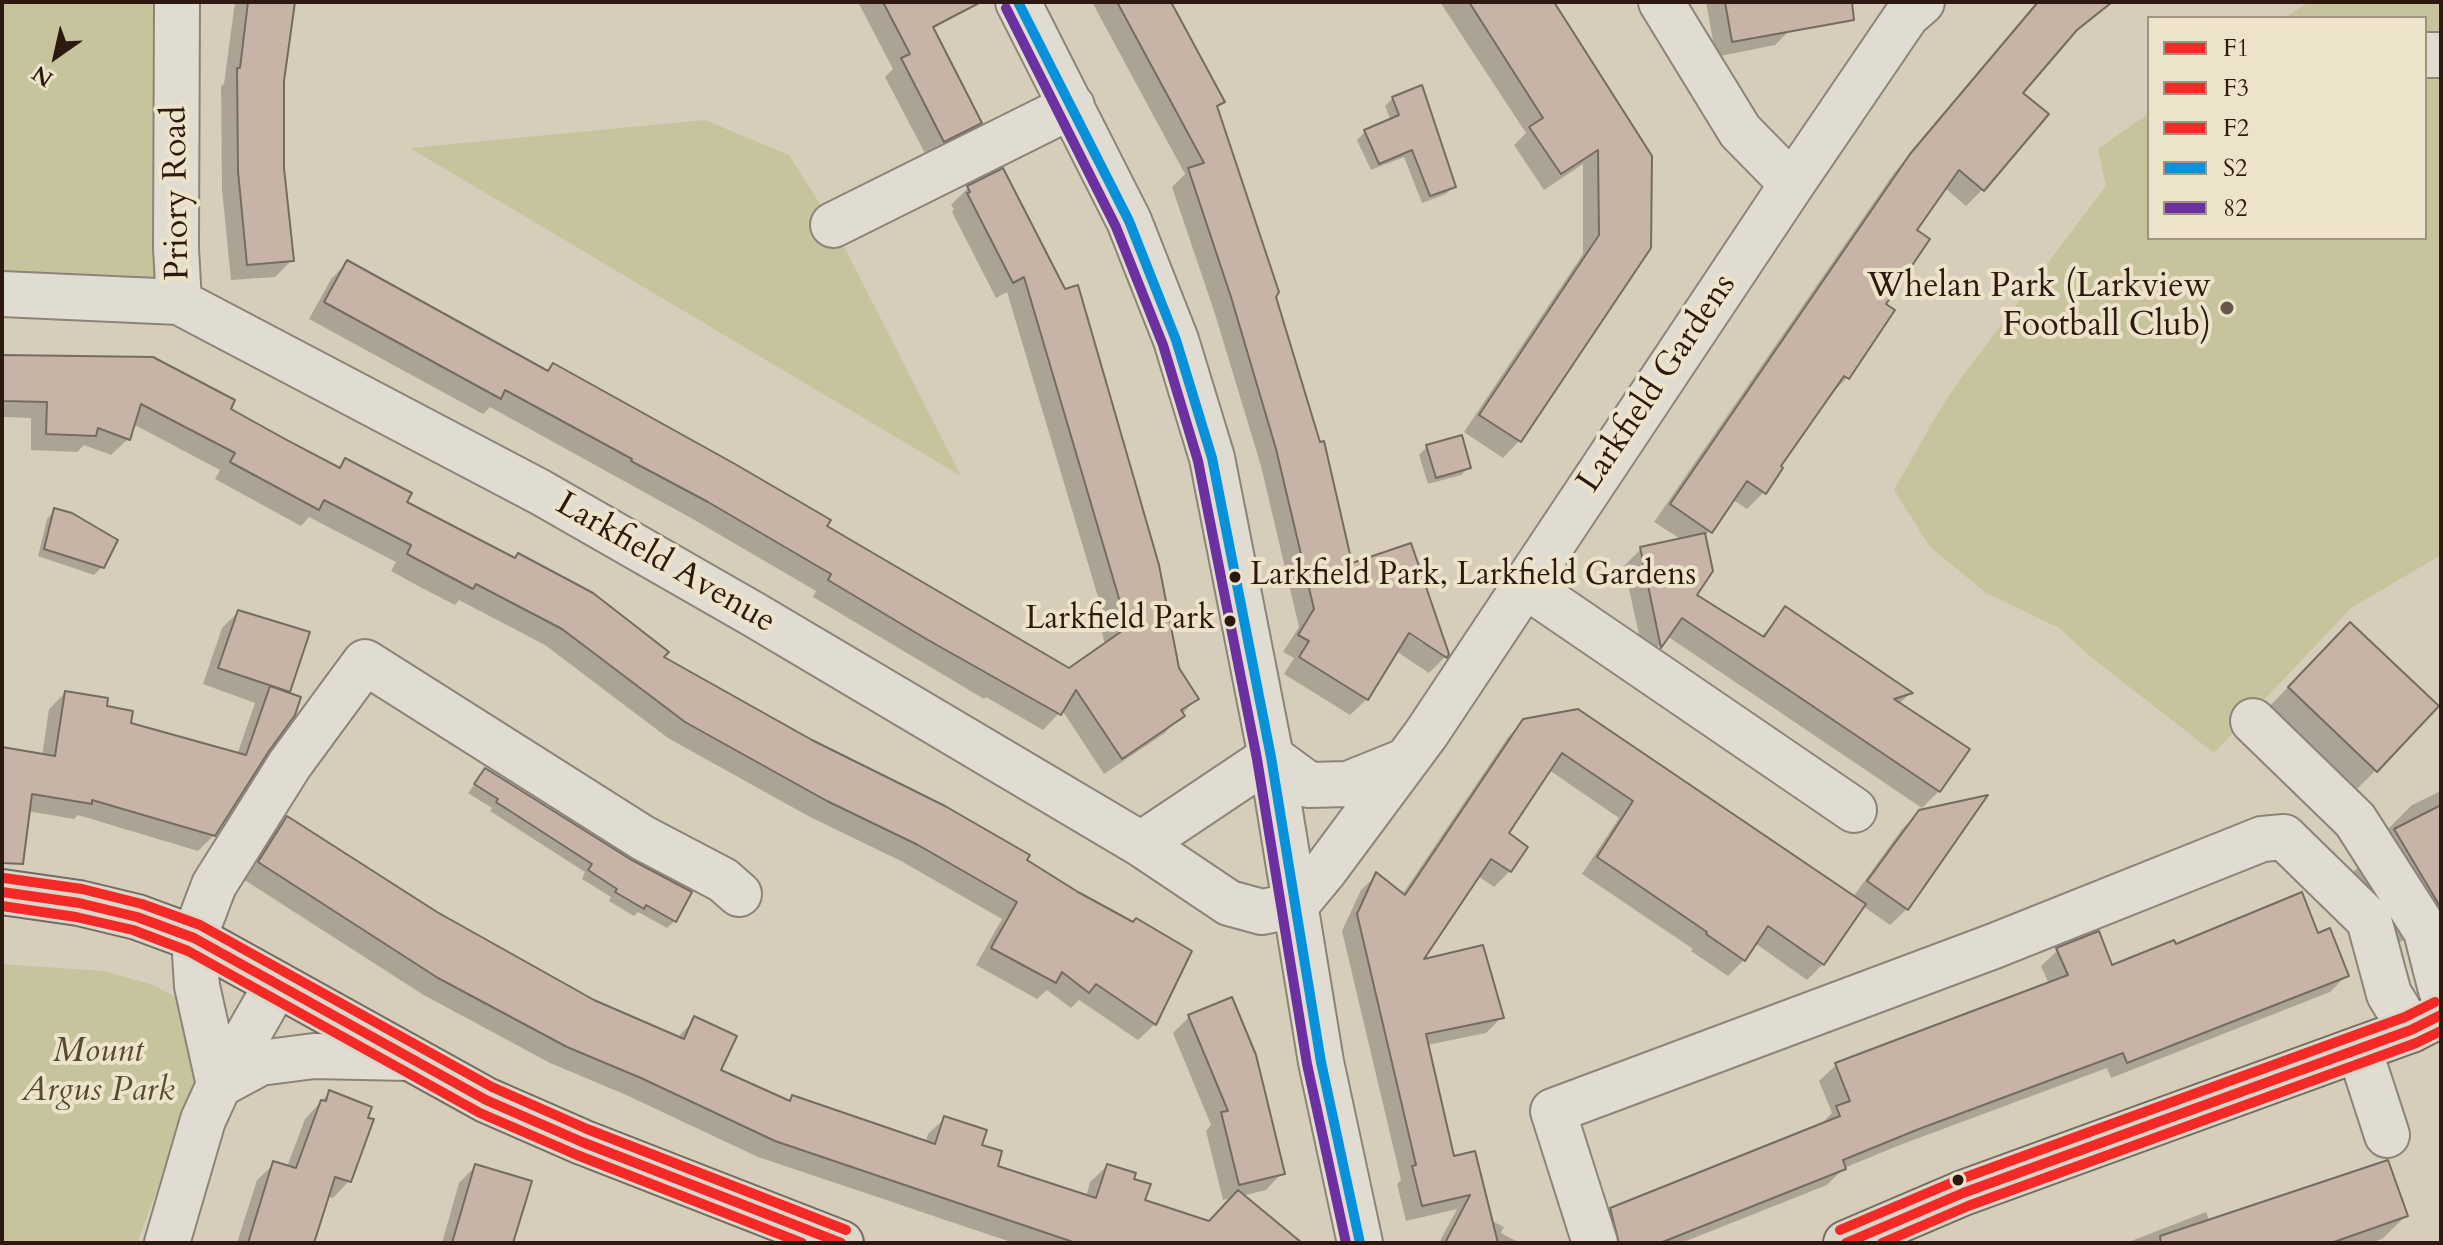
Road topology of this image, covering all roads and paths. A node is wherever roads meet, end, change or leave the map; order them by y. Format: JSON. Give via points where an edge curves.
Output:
{"nodes":[{"id":1,"x":177,"y":2,"type":"edge"},
{"id":2,"x":1018,"y":2,"type":"edge"},
{"id":3,"x":1661,"y":2,"type":"edge"},
{"id":4,"x":1922,"y":2,"type":"edge"},
{"id":5,"x":1072,"y":106,"type":"junction"},
{"id":6,"x":1792,"y":184,"type":"junction"},
{"id":7,"x":833,"y":225,"type":"dead end"},
{"id":8,"x":2,"y":294,"type":"edge"},
{"id":9,"x":179,"y":302,"type":"junction"},
{"id":10,"x":1523,"y":584,"type":"junction"},
{"id":11,"x":2253,"y":721,"type":"dead end"},
{"id":12,"x":1271,"y":757,"type":"junction"},
{"id":13,"x":1405,"y":761,"type":"junction"},
{"id":14,"x":1854,"y":810,"type":"dead end"},
{"id":15,"x":1141,"y":844,"type":"junction"},
{"id":16,"x":2,"y":892,"type":"edge"},
{"id":17,"x":739,"y":894,"type":"dead end"},
{"id":18,"x":1296,"y":905,"type":"junction"},
{"id":19,"x":194,"y":938,"type":"junction"},
{"id":20,"x":277,"y":984,"type":"junction"},
{"id":21,"x":2435,"y":1014,"type":"edge"},
{"id":22,"x":2359,"y":1049,"type":"junction"},
{"id":23,"x":408,"y":1058,"type":"junction"},
{"id":24,"x":219,"y":1085,"type":"junction"},
{"id":25,"x":2387,"y":1135,"type":"dead end"},
{"id":26,"x":167,"y":1243,"type":"edge"},
{"id":27,"x":841,"y":1243,"type":"edge"},
{"id":28,"x":1360,"y":1243,"type":"edge"},
{"id":29,"x":1595,"y":1243,"type":"edge"},
{"id":30,"x":1846,"y":1243,"type":"edge"}],
"edges":[{"from":1,"to":9,"type":"street","name":"Priory Road"},
{"from":2,"to":5,"type":"street"},
{"from":3,"to":6,"type":"street","via":[[1740,131]]},
{"from":4,"to":6,"type":"street","name":"Larkfield Gardens","via":[[1907,15]]},
{"from":5,"to":7,"type":"street"},
{"from":5,"to":12,"type":"street","via":[[1129,221],[1176,340],[1212,458]]},
{"from":6,"to":10,"type":"street","name":"Larkfield Gardens"},
{"from":8,"to":9,"type":"street","name":"Priory Road"},
{"from":9,"to":15,"type":"street","name":"Larkfield Avenue","via":[[540,492]]},
{"from":10,"to":13,"type":"street","name":"Larkfield Gardens"},
{"from":10,"to":14,"type":"street"},
{"from":11,"to":21,"type":"street","via":[[2355,820],[2426,931]]},
{"from":12,"to":13,"type":"street","via":[[1309,785],[1348,784]]},
{"from":12,"to":15,"type":"street"},
{"from":12,"to":18,"type":"street"},
{"from":13,"to":18,"type":"street","name":"Larkfield Gardens"},
{"from":15,"to":18,"type":"street","name":"Larkfield Avenue","via":[[1229,903],[1262,912]]},
{"from":16,"to":19,"type":"main road","via":[[79,903]]},
{"from":17,"to":19,"type":"street","via":[[365,662],[290,764],[214,885]]},
{"from":18,"to":28,"type":"street","via":[[1321,1062]]},
{"from":19,"to":20,"type":"main road"},
{"from":19,"to":24,"type":"street","via":[[197,986]]},
{"from":20,"to":23,"type":"main road"},
{"from":20,"to":24,"type":"street"},
{"from":21,"to":22,"type":"main road"},
{"from":21,"to":29,"type":"street","via":[[2389,994],[2369,920],[2284,837],[2262,839],[1553,1111]]},
{"from":22,"to":25,"type":"street"},
{"from":22,"to":30,"type":"main road","via":[[1963,1193]]},
{"from":23,"to":24,"type":"street","via":[[314,1056],[260,1063]]},
{"from":23,"to":27,"type":"main road","via":[[582,1142]]},
{"from":24,"to":26,"type":"street","via":[[196,1142]]}]}
